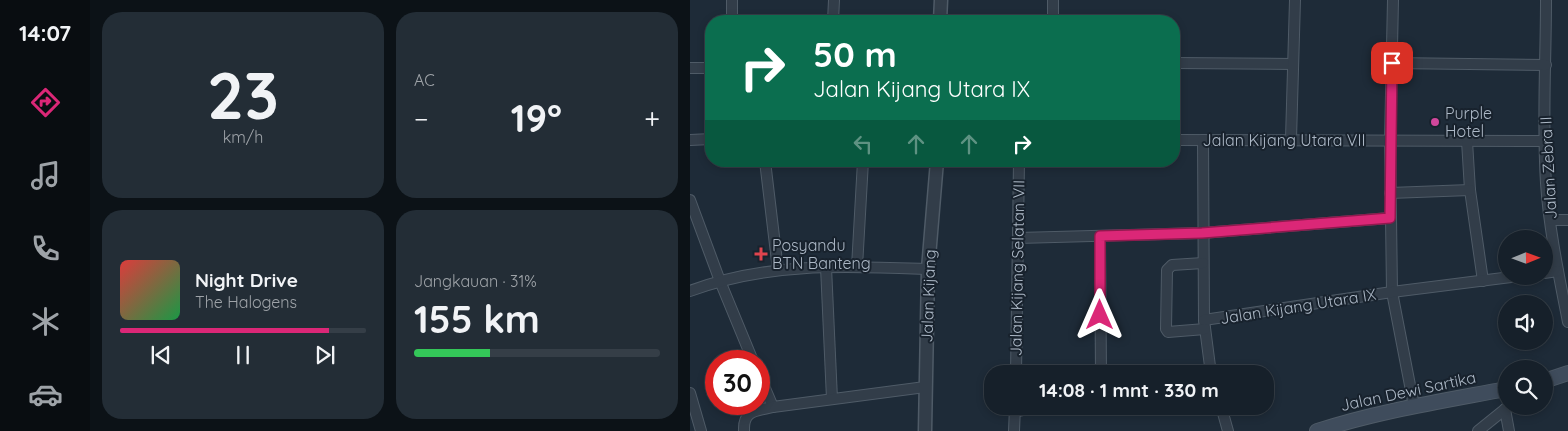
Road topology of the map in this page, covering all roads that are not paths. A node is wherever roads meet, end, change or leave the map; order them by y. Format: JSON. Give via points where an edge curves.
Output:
{"nodes":[{"id":1,"x":732,"y":0,"type":"edge"},
{"id":2,"x":834,"y":0,"type":"edge"},
{"id":3,"x":941,"y":0,"type":"edge"},
{"id":4,"x":1053,"y":0,"type":"edge"},
{"id":5,"x":1295,"y":0,"type":"edge"},
{"id":6,"x":1393,"y":0,"type":"edge"},
{"id":7,"x":1546,"y":0,"type":"edge"},
{"id":8,"x":732,"y":15,"type":"edge"},
{"id":9,"x":833,"y":15,"type":"edge"},
{"id":10,"x":940,"y":15,"type":"edge"},
{"id":11,"x":1053,"y":15,"type":"edge"},
{"id":12,"x":1180,"y":63,"type":"edge"},
{"id":13,"x":1392,"y":63,"type":"junction"},
{"id":14,"x":1293,"y":64,"type":"junction"},
{"id":15,"x":1546,"y":65,"type":"junction"},
{"id":16,"x":690,"y":68,"type":"edge"},
{"id":17,"x":705,"y":68,"type":"edge"},
{"id":18,"x":705,"y":139,"type":"edge"},
{"id":19,"x":1291,"y":139,"type":"junction"},
{"id":20,"x":690,"y":140,"type":"edge"},
{"id":21,"x":1180,"y":140,"type":"edge"},
{"id":22,"x":1203,"y":140,"type":"junction"},
{"id":23,"x":1390,"y":140,"type":"junction"},
{"id":24,"x":1467,"y":141,"type":"junction"},
{"id":25,"x":1544,"y":141,"type":"junction"},
{"id":26,"x":766,"y":167,"type":"edge"},
{"id":27,"x":863,"y":167,"type":"edge"},
{"id":28,"x":936,"y":167,"type":"edge"},
{"id":29,"x":1019,"y":167,"type":"edge"},
{"id":30,"x":1470,"y":190,"type":"junction"},
{"id":31,"x":1390,"y":193,"type":"junction"},
{"id":32,"x":690,"y":200,"type":"edge"},
{"id":33,"x":1390,"y":218,"type":"junction"},
{"id":34,"x":1551,"y":220,"type":"junction"},
{"id":35,"x":1568,"y":220,"type":"edge"},
{"id":36,"x":1202,"y":233,"type":"junction"},
{"id":37,"x":1100,"y":236,"type":"junction"},
{"id":38,"x":1018,"y":238,"type":"junction"},
{"id":39,"x":1203,"y":263,"type":"junction"},
{"id":40,"x":826,"y":266,"type":"junction"},
{"id":41,"x":857,"y":267,"type":"junction"},
{"id":42,"x":928,"y":269,"type":"junction"},
{"id":43,"x":778,"y":270,"type":"junction"},
{"id":44,"x":1558,"y":271,"type":"junction"},
{"id":45,"x":1553,"y":272,"type":"edge"},
{"id":46,"x":1498,"y":279,"type":"edge"},
{"id":47,"x":720,"y":280,"type":"junction"},
{"id":48,"x":1484,"y":281,"type":"junction"},
{"id":49,"x":690,"y":291,"type":"edge"},
{"id":50,"x":1392,"y":292,"type":"junction"},
{"id":51,"x":1568,"y":322,"type":"edge"},
{"id":52,"x":1204,"y":325,"type":"junction"},
{"id":53,"x":749,"y":350,"type":"edge"},
{"id":54,"x":1016,"y":365,"type":"edge"},
{"id":55,"x":1101,"y":365,"type":"edge"},
{"id":56,"x":1210,"y":365,"type":"edge"},
{"id":57,"x":1568,"y":373,"type":"edge"},
{"id":58,"x":1553,"y":379,"type":"edge"},
{"id":59,"x":925,"y":387,"type":"junction"},
{"id":60,"x":1498,"y":390,"type":"edge"},
{"id":61,"x":690,"y":394,"type":"edge"},
{"id":62,"x":832,"y":399,"type":"junction"},
{"id":63,"x":770,"y":402,"type":"edge"},
{"id":64,"x":1414,"y":406,"type":"junction"},
{"id":65,"x":772,"y":407,"type":"junction"},
{"id":66,"x":1015,"y":415,"type":"edge"},
{"id":67,"x":1224,"y":415,"type":"edge"},
{"id":68,"x":1498,"y":415,"type":"edge"},
{"id":69,"x":1508,"y":415,"type":"edge"},
{"id":70,"x":702,"y":431,"type":"edge"},
{"id":71,"x":744,"y":431,"type":"edge"},
{"id":72,"x":925,"y":431,"type":"edge"},
{"id":73,"x":1014,"y":431,"type":"edge"},
{"id":74,"x":1228,"y":431,"type":"edge"},
{"id":75,"x":1317,"y":431,"type":"edge"},
{"id":76,"x":1478,"y":431,"type":"edge"},
{"id":77,"x":1509,"y":431,"type":"edge"}],
"edges":[{"from":1,"to":8,"type":"street"},
{"from":2,"to":9,"type":"street"},
{"from":3,"to":10,"type":"street"},
{"from":4,"to":11,"type":"street"},
{"from":5,"to":14,"type":"street"},
{"from":6,"to":13,"type":"street"},
{"from":7,"to":15,"type":"street","name":"Jalan Zebra II"},
{"from":12,"to":14,"type":"street"},
{"from":13,"to":15,"type":"street"},
{"from":13,"to":23,"type":"street"},
{"from":14,"to":19,"type":"street"},
{"from":15,"to":25,"type":"street","name":"Jalan Zebra II"},
{"from":16,"to":17,"type":"street"},
{"from":18,"to":20,"type":"street"},
{"from":19,"to":22,"type":"street","name":"Jalan Kijang Utara VII"},
{"from":19,"to":23,"type":"street","name":"Jalan Kijang Utara VII"},
{"from":21,"to":22,"type":"street","name":"Jalan Kijang Utara VII"},
{"from":22,"to":36,"type":"street"},
{"from":23,"to":24,"type":"street","name":"Jalan Kijang Utara VII"},
{"from":23,"to":31,"type":"street"},
{"from":24,"to":25,"type":"street","name":"Jalan Kijang Utara VII"},
{"from":24,"to":30,"type":"street"},
{"from":25,"to":34,"type":"street","name":"Jalan Zebra II"},
{"from":26,"to":43,"type":"street"},
{"from":27,"to":41,"type":"street"},
{"from":28,"to":42,"type":"street","name":"Jalan Kijang"},
{"from":29,"to":38,"type":"street","name":"Jalan Kijang Selatan VII"},
{"from":30,"to":31,"type":"street"},
{"from":30,"to":48,"type":"street"},
{"from":31,"to":33,"type":"street"},
{"from":32,"to":47,"type":"street"},
{"from":33,"to":36,"type":"street"},
{"from":33,"to":50,"type":"street"},
{"from":34,"to":35,"type":"street"},
{"from":34,"to":44,"type":"street","name":"Jalan Zebra II"},
{"from":36,"to":37,"type":"street"},
{"from":36,"to":39,"type":"street"},
{"from":37,"to":38,"type":"street"},
{"from":37,"to":55,"type":"street"},
{"from":38,"to":54,"type":"street","name":"Jalan Kijang Selatan VII"},
{"from":39,"to":52,"type":"street"},
{"from":39,"to":52,"type":"street","name":"Jalan Kijang Utara IX","via":[[1167,268],[1166,329],[1168,332]]},
{"from":40,"to":41,"type":"street"},
{"from":40,"to":43,"type":"street"},
{"from":40,"to":62,"type":"street"},
{"from":41,"to":42,"type":"street"},
{"from":42,"to":59,"type":"street","name":"Jalan Kijang"},
{"from":43,"to":47,"type":"street"},
{"from":44,"to":45,"type":"street"},
{"from":44,"to":51,"type":"street","name":"Jalan Zebra II"},
{"from":46,"to":48,"type":"street"},
{"from":47,"to":49,"type":"street"},
{"from":47,"to":53,"type":"street"},
{"from":48,"to":50,"type":"street"},
{"from":50,"to":52,"type":"street","name":"Jalan Kijang Utara IX"},
{"from":50,"to":64,"type":"street"},
{"from":52,"to":56,"type":"street"},
{"from":57,"to":58,"type":"main road"},
{"from":59,"to":62,"type":"street"},
{"from":59,"to":72,"type":"street","name":"Jalan Kijang"},
{"from":60,"to":64,"type":"main road","name":"Jalan Dewi Sartika"},
{"from":61,"to":70,"type":"street"},
{"from":62,"to":65,"type":"street"},
{"from":63,"to":65,"type":"street"},
{"from":64,"to":75,"type":"main road","name":"Jalan Dewi Sartika"},
{"from":65,"to":71,"type":"street","via":[[751,413],[744,422]]},
{"from":66,"to":73,"type":"street"},
{"from":67,"to":74,"type":"street"},
{"from":68,"to":76,"type":"street"},
{"from":69,"to":77,"type":"street"}]}
